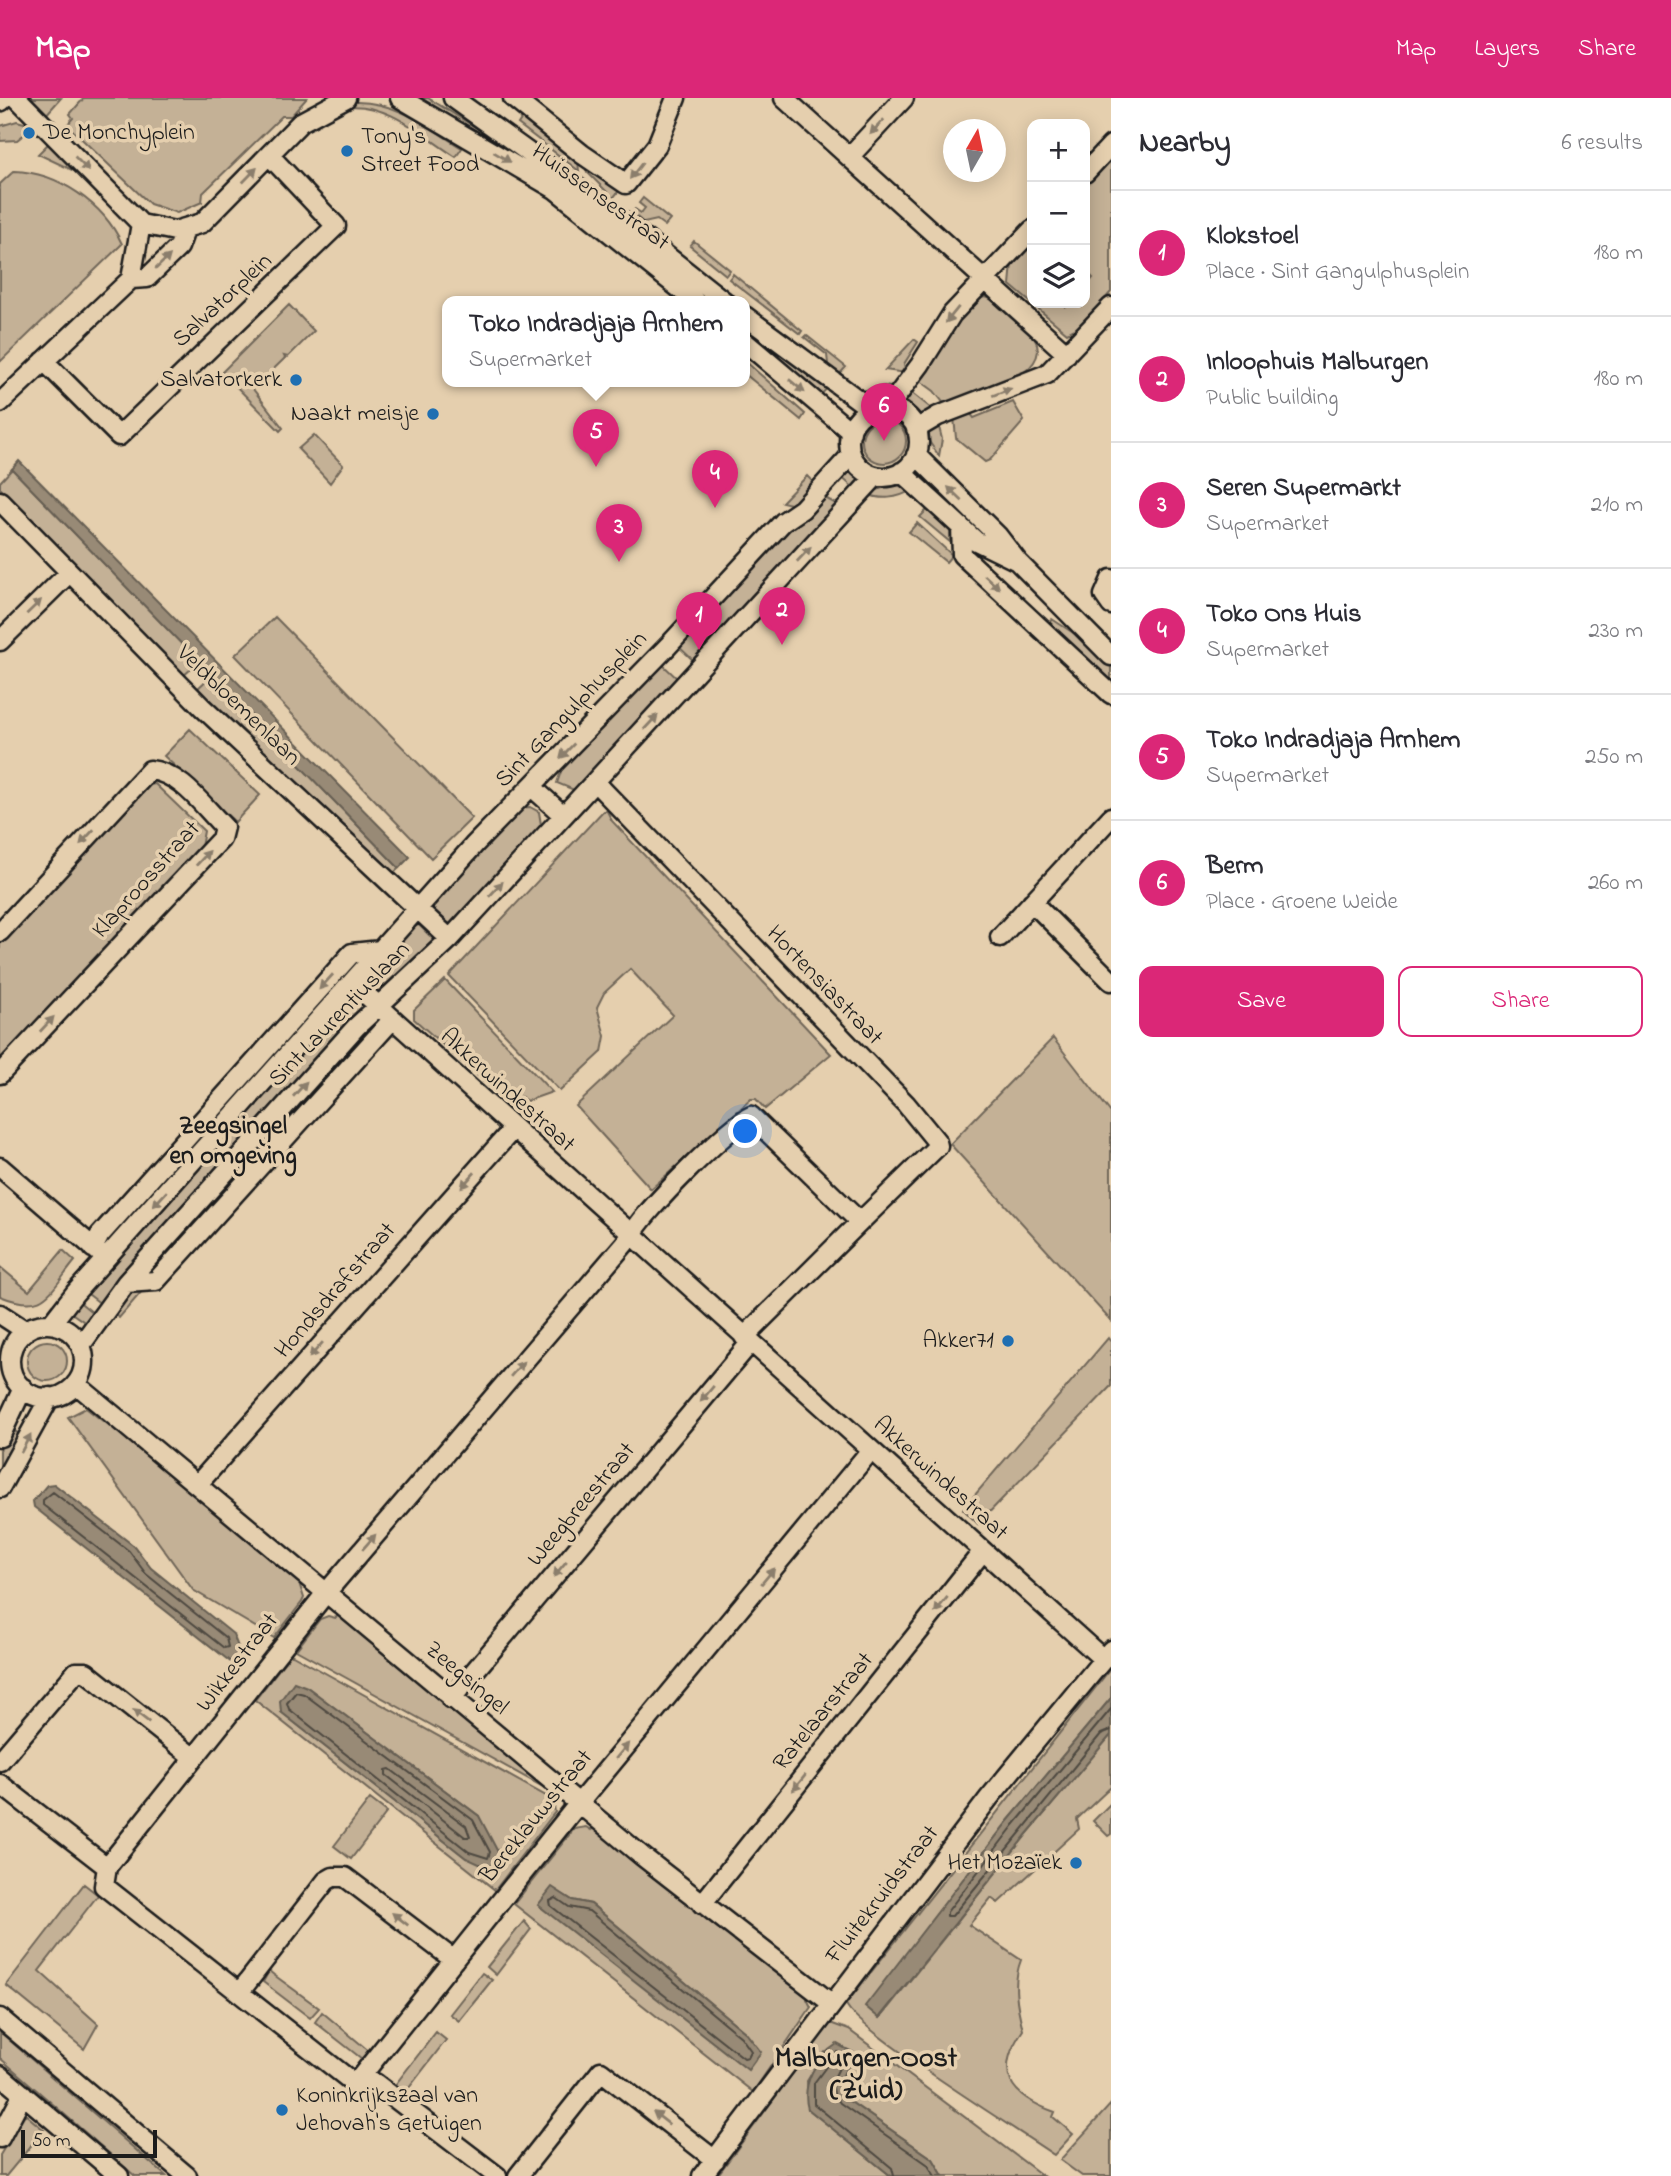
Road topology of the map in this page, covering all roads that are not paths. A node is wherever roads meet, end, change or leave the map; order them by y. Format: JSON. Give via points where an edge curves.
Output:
{"nodes":[{"id":1,"x":17,"y":98,"type":"edge"},
{"id":2,"x":311,"y":98,"type":"edge"},
{"id":3,"x":346,"y":98,"type":"edge"},
{"id":4,"x":400,"y":98,"type":"edge"},
{"id":5,"x":453,"y":98,"type":"edge"},
{"id":6,"x":513,"y":98,"type":"edge"},
{"id":7,"x":676,"y":98,"type":"edge"},
{"id":8,"x":785,"y":98,"type":"edge"},
{"id":9,"x":904,"y":98,"type":"edge"},
{"id":10,"x":301,"y":122,"type":"junction"},
{"id":11,"x":1111,"y":145,"type":"edge"},
{"id":12,"x":270,"y":155,"type":"junction"},
{"id":13,"x":850,"y":156,"type":"junction"},
{"id":14,"x":1090,"y":168,"type":"edge"},
{"id":15,"x":141,"y":224,"type":"junction"},
{"id":16,"x":193,"y":227,"type":"junction"},
{"id":17,"x":1027,"y":235,"type":"edge"},
{"id":18,"x":984,"y":278,"type":"junction"},
{"id":19,"x":131,"y":279,"type":"junction"},
{"id":20,"x":689,"y":296,"type":"edge"},
{"id":21,"x":718,"y":296,"type":"edge"},
{"id":22,"x":1111,"y":307,"type":"edge"},
{"id":23,"x":750,"y":319,"type":"edge"},
{"id":24,"x":750,"y":346,"type":"edge"},
{"id":25,"x":1067,"y":355,"type":"junction"},
{"id":26,"x":44,"y":361,"type":"junction"},
{"id":27,"x":0,"y":403,"type":"edge"},
{"id":28,"x":880,"y":409,"type":"junction"},
{"id":29,"x":916,"y":429,"type":"junction"},
{"id":30,"x":850,"y":432,"type":"junction"},
{"id":31,"x":851,"y":455,"type":"junction"},
{"id":32,"x":916,"y":455,"type":"junction"},
{"id":33,"x":901,"y":472,"type":"junction"},
{"id":34,"x":876,"y":476,"type":"junction"},
{"id":35,"x":0,"y":501,"type":"edge"},
{"id":36,"x":961,"y":527,"type":"junction"},
{"id":37,"x":1018,"y":562,"type":"junction"},
{"id":38,"x":69,"y":573,"type":"junction"},
{"id":39,"x":0,"y":641,"type":"edge"},
{"id":40,"x":1111,"y":656,"type":"edge"},
{"id":41,"x":1111,"y":694,"type":"edge"},
{"id":42,"x":595,"y":782,"type":"junction"},
{"id":43,"x":533,"y":788,"type":"junction"},
{"id":44,"x":563,"y":815,"type":"junction"},
{"id":45,"x":1111,"y":817,"type":"edge"},
{"id":46,"x":1032,"y":902,"type":"junction"},
{"id":47,"x":417,"y":910,"type":"junction"},
{"id":48,"x":0,"y":932,"type":"edge"},
{"id":49,"x":1000,"y":937,"type":"dead end"},
{"id":50,"x":450,"y":939,"type":"junction"},
{"id":51,"x":381,"y":950,"type":"junction"},
{"id":52,"x":1111,"y":981,"type":"edge"},
{"id":53,"x":352,"y":982,"type":"junction"},
{"id":54,"x":378,"y":1005,"type":"junction"},
{"id":55,"x":392,"y":1020,"type":"junction"},
{"id":56,"x":0,"y":1074,"type":"edge"},
{"id":57,"x":513,"y":1129,"type":"junction"},
{"id":58,"x":0,"y":1167,"type":"edge"},
{"id":59,"x":860,"y":1222,"type":"junction"},
{"id":60,"x":632,"y":1235,"type":"junction"},
{"id":61,"x":99,"y":1253,"type":"junction"},
{"id":62,"x":126,"y":1283,"type":"junction"},
{"id":63,"x":0,"y":1314,"type":"edge"},
{"id":64,"x":51,"y":1324,"type":"junction"},
{"id":65,"x":26,"y":1331,"type":"junction"},
{"id":66,"x":747,"y":1339,"type":"junction"},
{"id":67,"x":7,"y":1342,"type":"edge"},
{"id":68,"x":81,"y":1345,"type":"junction"},
{"id":69,"x":76,"y":1384,"type":"junction"},
{"id":70,"x":23,"y":1388,"type":"junction"},
{"id":71,"x":50,"y":1397,"type":"junction"},
{"id":72,"x":0,"y":1437,"type":"edge"},
{"id":73,"x":871,"y":1450,"type":"junction"},
{"id":74,"x":197,"y":1485,"type":"junction"},
{"id":75,"x":0,"y":1488,"type":"edge"},
{"id":76,"x":983,"y":1551,"type":"junction"},
{"id":77,"x":325,"y":1594,"type":"junction"},
{"id":78,"x":1107,"y":1654,"type":"edge"},
{"id":79,"x":451,"y":1699,"type":"junction"},
{"id":80,"x":194,"y":1758,"type":"junction"},
{"id":81,"x":0,"y":1761,"type":"edge"},
{"id":82,"x":0,"y":1784,"type":"edge"},
{"id":83,"x":579,"y":1803,"type":"junction"},
{"id":84,"x":107,"y":1867,"type":"junction"},
{"id":85,"x":702,"y":1904,"type":"junction"},
{"id":86,"x":454,"y":1960,"type":"junction"},
{"id":87,"x":239,"y":1993,"type":"junction"},
{"id":88,"x":831,"y":2003,"type":"junction"},
{"id":89,"x":0,"y":2018,"type":"edge"},
{"id":90,"x":0,"y":2075,"type":"edge"},
{"id":91,"x":355,"y":2084,"type":"junction"},
{"id":92,"x":23,"y":2094,"type":"junction"},
{"id":93,"x":0,"y":2138,"type":"edge"},
{"id":94,"x":715,"y":2160,"type":"junction"},
{"id":95,"x":119,"y":2176,"type":"edge"},
{"id":96,"x":187,"y":2176,"type":"edge"},
{"id":97,"x":497,"y":2176,"type":"edge"},
{"id":98,"x":518,"y":2176,"type":"edge"},
{"id":99,"x":702,"y":2176,"type":"edge"}],
"edges":[{"from":1,"to":15,"type":"street","one_way":true},
{"from":2,"to":10,"type":"street"},
{"from":3,"to":10,"type":"street"},
{"from":4,"to":20,"type":"street","name":"Huissensestraat","one_way":true,"via":[[555,189]]},
{"from":5,"to":21,"type":"street","name":"Huissensestraat","via":[[610,211]]},
{"from":7,"to":6,"type":"street","name":"Huissensestraat","one_way":true,"via":[[657,145],[626,184]]},
{"from":8,"to":13,"type":"street"},
{"from":9,"to":13,"type":"street","one_way":true},
{"from":10,"to":12,"type":"street"},
{"from":11,"to":14,"type":"street"},
{"from":16,"to":12,"type":"street","one_way":true},
{"from":12,"to":26,"type":"street","name":"Salvatorplein","via":[[336,226],[119,436]]},
{"from":13,"to":18,"type":"street"},
{"from":15,"to":16,"type":"street","via":[[158,230]]},
{"from":15,"to":19,"type":"street"},
{"from":19,"to":16,"type":"street","one_way":true,"via":[[147,278]]},
{"from":17,"to":18,"type":"street"},
{"from":18,"to":25,"type":"street"},
{"from":18,"to":28,"type":"street","one_way":true,"via":[[952,314],[920,365]]},
{"from":19,"to":26,"type":"street"},
{"from":22,"to":25,"type":"street"},
{"from":23,"to":28,"type":"street"},
{"from":24,"to":30,"type":"street","one_way":true},
{"from":29,"to":25,"type":"street","one_way":true,"via":[[1047,374]]},
{"from":26,"to":27,"type":"street"},
{"from":28,"to":29,"type":"street","via":[[905,415]]},
{"from":28,"to":30,"type":"street","via":[[859,418]]},
{"from":29,"to":32,"type":"street"},
{"from":30,"to":31,"type":"street"},
{"from":31,"to":34,"type":"street","via":[[861,469]]},
{"from":31,"to":43,"type":"street","name":"Sint Gangulphusplein","one_way":true},
{"from":32,"to":33,"type":"street"},
{"from":37,"to":32,"type":"street","one_way":true},
{"from":33,"to":34,"type":"street"},
{"from":33,"to":36,"type":"street"},
{"from":42,"to":34,"type":"street","one_way":true},
{"from":35,"to":38,"type":"street","name":"Veldbloemenlaan"},
{"from":36,"to":37,"type":"street","via":[[976,541]]},
{"from":36,"to":41,"type":"street","one_way":true,"via":[[962,555]]},
{"from":37,"to":40,"type":"street"},
{"from":39,"to":38,"type":"street","one_way":true},
{"from":38,"to":47,"type":"street","name":"Veldbloemenlaan","via":[[202,707]]},
{"from":42,"to":44,"type":"street"},
{"from":42,"to":59,"type":"street","name":"Hortensiastraat","via":[[937,1142],[915,1172]]},
{"from":43,"to":44,"type":"street"},
{"from":43,"to":47,"type":"street","name":"Sint Gangulphusplein"},
{"from":50,"to":44,"type":"street","one_way":true},
{"from":45,"to":46,"type":"street"},
{"from":46,"to":49,"type":"street"},
{"from":46,"to":52,"type":"street"},
{"from":47,"to":50,"type":"street","name":"Veldbloemenlaan"},
{"from":47,"to":51,"type":"street","name":"Sint Laurentiuslaan"},
{"from":56,"to":48,"type":"street","name":"Klaproosstraat","one_way":true,"via":[[221,839],[224,827],[177,779],[150,770]]},
{"from":50,"to":54,"type":"street","name":"Sint Laurentiuslaan"},
{"from":51,"to":53,"type":"street","name":"Sint Laurentiuslaan"},
{"from":51,"to":61,"type":"street","name":"Sint Laurentiuslaan","one_way":true,"via":[[352,953],[108,1225]]},
{"from":53,"to":54,"type":"street","name":"Akkerwindestraat"},
{"from":53,"to":61,"type":"street","name":"Sint Laurentiuslaan","one_way":true},
{"from":54,"to":55,"type":"street","name":"Akkerwindestraat"},
{"from":62,"to":54,"type":"street","name":"Sint Laurentiuslaan","one_way":true},
{"from":55,"to":57,"type":"street","name":"Akkerwindestraat"},
{"from":55,"to":62,"type":"street","name":"Sint Laurentiuslaan","via":[[156,1281]]},
{"from":57,"to":60,"type":"street","name":"Akkerwindestraat"},
{"from":57,"to":74,"type":"street","name":"Hondsdrafstraat","one_way":true},
{"from":58,"to":61,"type":"street"},
{"from":59,"to":60,"type":"street","via":[[751,1116],[660,1198]]},
{"from":59,"to":66,"type":"street"},
{"from":60,"to":66,"type":"street","name":"Akkerwindestraat"},
{"from":77,"to":60,"type":"street","name":"Wikkestraat","one_way":true},
{"from":61,"to":64,"type":"street","name":"Sint Laurentiuslaan"},
{"from":62,"to":68,"type":"street","name":"Sint Laurentiuslaan"},
{"from":63,"to":65,"type":"street"},
{"from":64,"to":65,"type":"street"},
{"from":64,"to":68,"type":"street","via":[[63,1328]]},
{"from":65,"to":67,"type":"street"},
{"from":66,"to":73,"type":"street","name":"Akkerwindestraat"},
{"from":66,"to":79,"type":"street","name":"Weegbreestraat","one_way":true},
{"from":67,"to":70,"type":"street","via":[[12,1369]]},
{"from":68,"to":69,"type":"street","via":[[83,1369]]},
{"from":69,"to":71,"type":"street"},
{"from":69,"to":74,"type":"street","name":"Zeegsingel"},
{"from":70,"to":71,"type":"street"},
{"from":70,"to":72,"type":"street"},
{"from":75,"to":71,"type":"street","one_way":true},
{"from":73,"to":76,"type":"street","name":"Akkerwindestraat"},
{"from":83,"to":73,"type":"street","name":"Bereklauwstraat","one_way":true},
{"from":74,"to":77,"type":"street","name":"Zeegsingel"},
{"from":76,"to":78,"type":"street","name":"Akkerwindestraat"},
{"from":76,"to":85,"type":"street","name":"Ratelaarstraat","one_way":true},
{"from":77,"to":79,"type":"street","name":"Zeegsingel"},
{"from":77,"to":80,"type":"street","name":"Wikkestraat"},
{"from":78,"to":88,"type":"street","name":"Fluitekruidstraat"},
{"from":79,"to":83,"type":"street","name":"Zeegsingel"},
{"from":80,"to":81,"type":"street","one_way":true,"via":[[86,1672],[76,1672]]},
{"from":80,"to":84,"type":"street","name":"Wikkestraat"},
{"from":82,"to":84,"type":"street"},
{"from":83,"to":85,"type":"street","name":"Zeegsingel"},
{"from":83,"to":86,"type":"street","name":"Bereklauwstraat"},
{"from":84,"to":87,"type":"street","via":[[104,1886]]},
{"from":85,"to":88,"type":"street","name":"Zeegsingel"},
{"from":86,"to":87,"type":"street","one_way":true,"via":[[345,1877],[333,1877]]},
{"from":86,"to":91,"type":"street","name":"Bereklauwstraat"},
{"from":87,"to":91,"type":"street"},
{"from":88,"to":94,"type":"street","name":"Fluitekruidstraat"},
{"from":89,"to":96,"type":"street"},
{"from":90,"to":92,"type":"street"},
{"from":91,"to":97,"type":"street","via":[[375,2083]]},
{"from":92,"to":93,"type":"street"},
{"from":92,"to":95,"type":"street"},
{"from":94,"to":98,"type":"street","one_way":true,"via":[[601,2071]]},
{"from":94,"to":99,"type":"street","name":"Fluitekruidstraat"}]}
